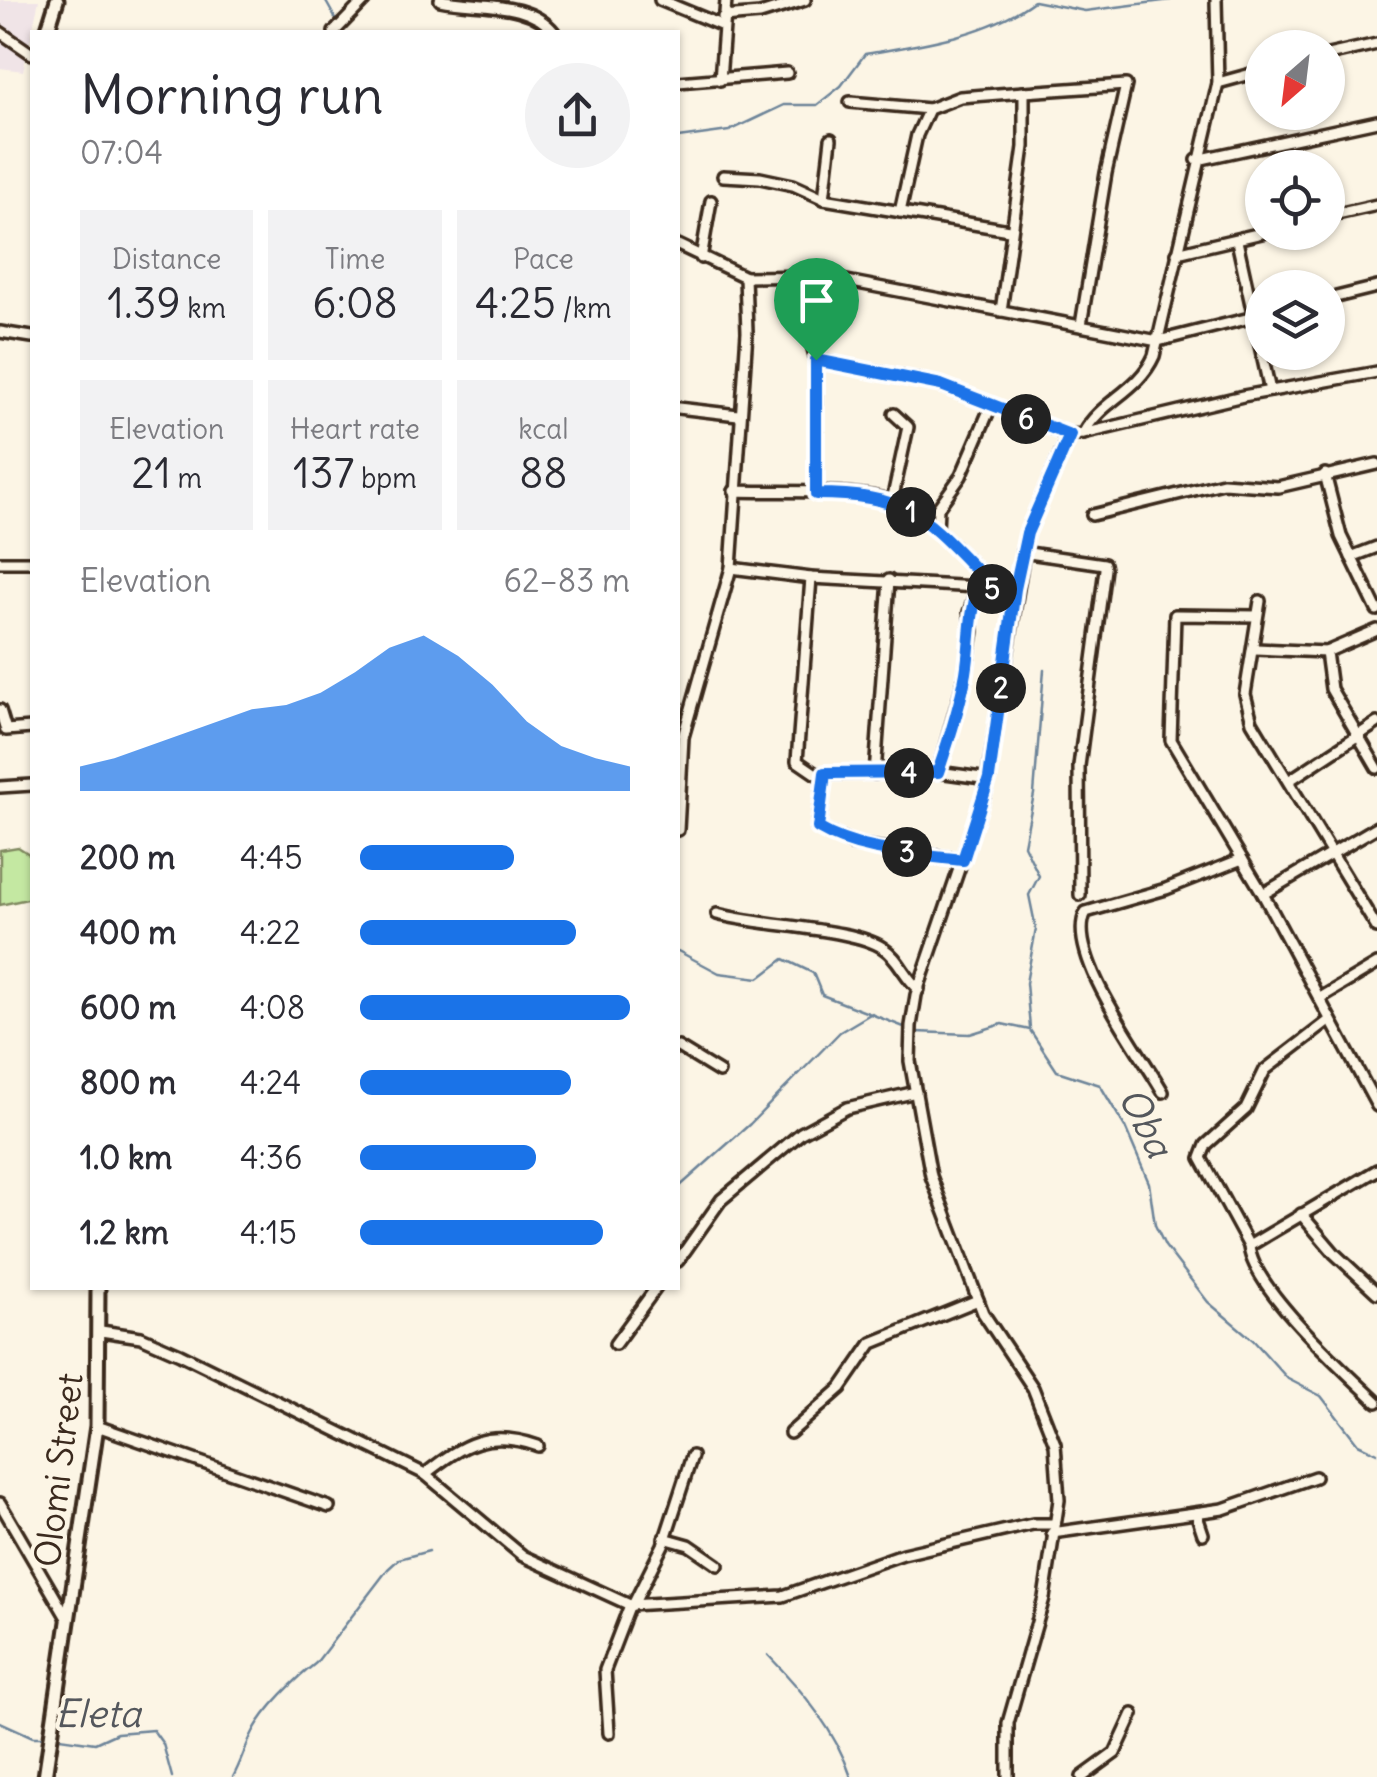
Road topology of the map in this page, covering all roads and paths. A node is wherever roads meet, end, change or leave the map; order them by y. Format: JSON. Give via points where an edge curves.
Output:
{"nodes":[{"id":1,"x":56,"y":0,"type":"edge"},
{"id":2,"x":365,"y":0,"type":"edge"},
{"id":3,"x":440,"y":0,"type":"edge"},
{"id":4,"x":660,"y":0,"type":"edge"},
{"id":5,"x":726,"y":0,"type":"edge"},
{"id":6,"x":804,"y":0,"type":"edge"},
{"id":7,"x":1220,"y":0,"type":"edge"},
{"id":8,"x":723,"y":21,"type":"junction"},
{"id":9,"x":48,"y":30,"type":"edge"},
{"id":10,"x":339,"y":30,"type":"edge"},
{"id":11,"x":552,"y":30,"type":"edge"},
{"id":12,"x":0,"y":32,"type":"edge"},
{"id":13,"x":1377,"y":44,"type":"edge"},
{"id":14,"x":1345,"y":51,"type":"edge"},
{"id":15,"x":30,"y":53,"type":"edge"},
{"id":16,"x":786,"y":73,"type":"dead end"},
{"id":17,"x":1245,"y":76,"type":"edge"},
{"id":18,"x":720,"y":80,"type":"junction"},
{"id":19,"x":680,"y":82,"type":"edge"},
{"id":20,"x":1218,"y":83,"type":"junction"},
{"id":21,"x":1024,"y":92,"type":"junction"},
{"id":22,"x":850,"y":102,"type":"dead end"},
{"id":23,"x":928,"y":109,"type":"junction"},
{"id":24,"x":1377,"y":121,"type":"edge"},
{"id":25,"x":831,"y":139,"type":"dead end"},
{"id":26,"x":1197,"y":160,"type":"junction"},
{"id":27,"x":723,"y":176,"type":"dead end"},
{"id":28,"x":824,"y":199,"type":"junction"},
{"id":29,"x":711,"y":201,"type":"dead end"},
{"id":30,"x":1377,"y":205,"type":"edge"},
{"id":31,"x":900,"y":212,"type":"junction"},
{"id":32,"x":1345,"y":212,"type":"edge"},
{"id":33,"x":1010,"y":230,"type":"junction"},
{"id":34,"x":1245,"y":239,"type":"edge"},
{"id":35,"x":1237,"y":241,"type":"junction"},
{"id":36,"x":680,"y":246,"type":"edge"},
{"id":37,"x":1178,"y":254,"type":"junction"},
{"id":38,"x":701,"y":258,"type":"junction"},
{"id":39,"x":1246,"y":270,"type":"edge"},
{"id":40,"x":793,"y":274,"type":"junction"},
{"id":41,"x":745,"y":277,"type":"junction"},
{"id":42,"x":1377,"y":287,"type":"edge"},
{"id":43,"x":1345,"y":295,"type":"edge"},
{"id":44,"x":1001,"y":312,"type":"junction"},
{"id":45,"x":1245,"y":320,"type":"edge"},
{"id":46,"x":1082,"y":324,"type":"junction"},
{"id":47,"x":0,"y":332,"type":"edge"},
{"id":48,"x":30,"y":338,"type":"edge"},
{"id":49,"x":1158,"y":342,"type":"junction"},
{"id":50,"x":816,"y":360,"type":"junction"},
{"id":51,"x":1267,"y":370,"type":"edge"},
{"id":52,"x":1377,"y":372,"type":"edge"},
{"id":53,"x":1270,"y":391,"type":"junction"},
{"id":54,"x":991,"y":406,"type":"junction"},
{"id":55,"x":680,"y":408,"type":"edge"},
{"id":56,"x":894,"y":414,"type":"dead end"},
{"id":57,"x":738,"y":415,"type":"junction"},
{"id":58,"x":1083,"y":434,"type":"junction"},
{"id":59,"x":1070,"y":435,"type":"junction"},
{"id":60,"x":1377,"y":464,"type":"edge"},
{"id":61,"x":1326,"y":474,"type":"junction"},
{"id":62,"x":734,"y":490,"type":"junction"},
{"id":63,"x":816,"y":494,"type":"junction"},
{"id":64,"x":892,"y":501,"type":"junction"},
{"id":65,"x":938,"y":508,"type":"junction"},
{"id":66,"x":916,"y":514,"type":"junction"},
{"id":67,"x":1092,"y":515,"type":"dead end"},
{"id":68,"x":937,"y":531,"type":"junction"},
{"id":69,"x":1377,"y":547,"type":"edge"},
{"id":70,"x":1022,"y":552,"type":"junction"},
{"id":71,"x":1350,"y":557,"type":"junction"},
{"id":72,"x":0,"y":562,"type":"edge"},
{"id":73,"x":30,"y":562,"type":"edge"},
{"id":74,"x":731,"y":568,"type":"junction"},
{"id":75,"x":811,"y":578,"type":"junction"},
{"id":76,"x":889,"y":580,"type":"junction"},
{"id":77,"x":978,"y":588,"type":"junction"},
{"id":78,"x":995,"y":589,"type":"junction"},
{"id":79,"x":1015,"y":589,"type":"junction"},
{"id":80,"x":1260,"y":602,"type":"dead end"},
{"id":81,"x":1377,"y":610,"type":"edge"},
{"id":82,"x":1256,"y":616,"type":"junction"},
{"id":83,"x":1377,"y":630,"type":"edge"},
{"id":84,"x":1256,"y":649,"type":"junction"},
{"id":85,"x":1326,"y":652,"type":"junction"},
{"id":86,"x":0,"y":710,"type":"edge"},
{"id":87,"x":1377,"y":723,"type":"edge"},
{"id":88,"x":30,"y":728,"type":"edge"},
{"id":89,"x":1358,"y":735,"type":"junction"},
{"id":90,"x":680,"y":759,"type":"edge"},
{"id":91,"x":1377,"y":768,"type":"edge"},
{"id":92,"x":938,"y":772,"type":"junction"},
{"id":93,"x":825,"y":773,"type":"junction"},
{"id":94,"x":875,"y":774,"type":"junction"},
{"id":95,"x":989,"y":778,"type":"junction"},
{"id":96,"x":1290,"y":780,"type":"junction"},
{"id":97,"x":30,"y":785,"type":"edge"},
{"id":98,"x":0,"y":787,"type":"edge"},
{"id":99,"x":1377,"y":827,"type":"edge"},
{"id":100,"x":1331,"y":853,"type":"junction"},
{"id":101,"x":1242,"y":858,"type":"junction"},
{"id":102,"x":963,"y":860,"type":"junction"},
{"id":103,"x":1080,"y":894,"type":"dead end"},
{"id":104,"x":1263,"y":894,"type":"junction"},
{"id":105,"x":717,"y":914,"type":"dead end"},
{"id":106,"x":1377,"y":928,"type":"edge"},
{"id":107,"x":1377,"y":964,"type":"edge"},
{"id":108,"x":918,"y":988,"type":"junction"},
{"id":109,"x":1320,"y":998,"type":"junction"},
{"id":110,"x":1330,"y":1020,"type":"junction"},
{"id":111,"x":680,"y":1048,"type":"edge"},
{"id":112,"x":719,"y":1072,"type":"dead end"},
{"id":113,"x":916,"y":1092,"type":"junction"},
{"id":114,"x":1164,"y":1092,"type":"dead end"},
{"id":115,"x":1377,"y":1106,"type":"edge"},
{"id":116,"x":1376,"y":1175,"type":"edge"},
{"id":117,"x":1302,"y":1214,"type":"junction"},
{"id":118,"x":1249,"y":1246,"type":"junction"},
{"id":119,"x":680,"y":1258,"type":"edge"},
{"id":120,"x":98,"y":1290,"type":"edge"},
{"id":121,"x":655,"y":1290,"type":"edge"},
{"id":122,"x":1377,"y":1293,"type":"edge"},
{"id":123,"x":978,"y":1300,"type":"junction"},
{"id":124,"x":101,"y":1331,"type":"junction"},
{"id":125,"x":615,"y":1344,"type":"dead end"},
{"id":126,"x":1377,"y":1402,"type":"edge"},
{"id":127,"x":97,"y":1426,"type":"junction"},
{"id":128,"x":790,"y":1432,"type":"dead end"},
{"id":129,"x":538,"y":1446,"type":"dead end"},
{"id":130,"x":692,"y":1456,"type":"dead end"},
{"id":131,"x":425,"y":1474,"type":"junction"},
{"id":132,"x":1315,"y":1477,"type":"dead end"},
{"id":133,"x":0,"y":1503,"type":"edge"},
{"id":134,"x":329,"y":1507,"type":"dead end"},
{"id":135,"x":1196,"y":1513,"type":"junction"},
{"id":136,"x":1053,"y":1529,"type":"junction"},
{"id":137,"x":1202,"y":1534,"type":"dead end"},
{"id":138,"x":664,"y":1538,"type":"junction"},
{"id":139,"x":718,"y":1565,"type":"dead end"},
{"id":140,"x":631,"y":1605,"type":"junction"},
{"id":141,"x":67,"y":1618,"type":"junction"},
{"id":142,"x":1132,"y":1714,"type":"dead end"},
{"id":143,"x":609,"y":1733,"type":"dead end"},
{"id":144,"x":45,"y":1777,"type":"edge"},
{"id":145,"x":1008,"y":1777,"type":"edge"},
{"id":146,"x":1082,"y":1777,"type":"edge"}],
"edges":[{"from":1,"to":9,"type":"main road"},
{"from":2,"to":10,"type":"street"},
{"from":3,"to":11,"type":"street","via":[[523,11]]},
{"from":4,"to":8,"type":"street"},
{"from":5,"to":8,"type":"street"},
{"from":6,"to":8,"type":"street"},
{"from":7,"to":20,"type":"street"},
{"from":8,"to":18,"type":"street"},
{"from":12,"to":15,"type":"street"},
{"from":13,"to":14,"type":"street"},
{"from":16,"to":18,"type":"street"},
{"from":17,"to":20,"type":"street"},
{"from":18,"to":19,"type":"street"},
{"from":20,"to":26,"type":"street"},
{"from":21,"to":23,"type":"street","via":[[960,97]]},
{"from":21,"to":33,"type":"street","via":[[1024,146]]},
{"from":21,"to":46,"type":"street","via":[[1126,85]]},
{"from":22,"to":23,"type":"street"},
{"from":23,"to":31,"type":"street"},
{"from":24,"to":26,"type":"street"},
{"from":25,"to":28,"type":"street"},
{"from":26,"to":37,"type":"street"},
{"from":27,"to":28,"type":"street","via":[[793,185]]},
{"from":28,"to":31,"type":"street"},
{"from":29,"to":38,"type":"street"},
{"from":30,"to":32,"type":"street"},
{"from":31,"to":33,"type":"street"},
{"from":33,"to":44,"type":"street"},
{"from":34,"to":35,"type":"street"},
{"from":35,"to":37,"type":"street"},
{"from":35,"to":39,"type":"street"},
{"from":36,"to":38,"type":"street"},
{"from":37,"to":49,"type":"street"},
{"from":38,"to":41,"type":"street"},
{"from":40,"to":41,"type":"street"},
{"from":40,"to":44,"type":"street"},
{"from":40,"to":50,"type":"street"},
{"from":41,"to":57,"type":"street"},
{"from":42,"to":43,"type":"street"},
{"from":44,"to":46,"type":"street"},
{"from":45,"to":49,"type":"street"},
{"from":46,"to":49,"type":"street"},
{"from":47,"to":48,"type":"street"},
{"from":49,"to":58,"type":"street","via":[[1142,378],[1092,416]]},
{"from":50,"to":54,"type":"street","via":[[941,385]]},
{"from":50,"to":63,"type":"street"},
{"from":51,"to":53,"type":"street"},
{"from":52,"to":53,"type":"street"},
{"from":53,"to":58,"type":"street"},
{"from":54,"to":59,"type":"street"},
{"from":54,"to":65,"type":"street","via":[[961,476]]},
{"from":55,"to":57,"type":"street"},
{"from":56,"to":64,"type":"street","via":[[908,426]]},
{"from":57,"to":62,"type":"street"},
{"from":58,"to":59,"type":"street"},
{"from":59,"to":70,"type":"street"},
{"from":60,"to":61,"type":"street"},
{"from":61,"to":67,"type":"street","via":[[1278,487],[1223,482]]},
{"from":61,"to":71,"type":"street"},
{"from":62,"to":63,"type":"street"},
{"from":62,"to":74,"type":"street"},
{"from":63,"to":64,"type":"street"},
{"from":64,"to":66,"type":"street"},
{"from":65,"to":66,"type":"street"},
{"from":65,"to":68,"type":"street"},
{"from":66,"to":68,"type":"street"},
{"from":68,"to":78,"type":"street"},
{"from":69,"to":71,"type":"street"},
{"from":70,"to":79,"type":"street"},
{"from":70,"to":103,"type":"street","via":[[1104,564],[1106,570],[1079,766]]},
{"from":71,"to":81,"type":"street"},
{"from":72,"to":73,"type":"street"},
{"from":74,"to":75,"type":"street"},
{"from":74,"to":90,"type":"street"},
{"from":75,"to":76,"type":"street"},
{"from":75,"to":93,"type":"street","via":[[798,761],[806,771]]},
{"from":76,"to":77,"type":"street"},
{"from":76,"to":94,"type":"street"},
{"from":77,"to":78,"type":"street"},
{"from":77,"to":92,"type":"street","via":[[969,612],[965,678]]},
{"from":78,"to":79,"type":"street"},
{"from":79,"to":95,"type":"street"},
{"from":80,"to":82,"type":"street"},
{"from":82,"to":84,"type":"street"},
{"from":82,"to":101,"type":"street","via":[[1175,615],[1168,718],[1171,740]]},
{"from":83,"to":85,"type":"street"},
{"from":84,"to":85,"type":"street"},
{"from":84,"to":96,"type":"street","via":[[1247,706]]},
{"from":85,"to":89,"type":"street","via":[[1330,688]]},
{"from":86,"to":88,"type":"street","via":[[6,730]]},
{"from":87,"to":89,"type":"street"},
{"from":89,"to":91,"type":"street"},
{"from":89,"to":96,"type":"street"},
{"from":92,"to":94,"type":"street"},
{"from":92,"to":95,"type":"street"},
{"from":93,"to":94,"type":"street"},
{"from":93,"to":102,"type":"street","via":[[818,828],[852,844]]},
{"from":95,"to":102,"type":"street"},
{"from":96,"to":100,"type":"street"},
{"from":97,"to":98,"type":"street"},
{"from":99,"to":100,"type":"street"},
{"from":100,"to":104,"type":"street"},
{"from":100,"to":106,"type":"street"},
{"from":101,"to":104,"type":"street"},
{"from":101,"to":114,"type":"street","via":[[1086,912],[1082,920],[1089,968]]},
{"from":102,"to":108,"type":"street"},
{"from":104,"to":109,"type":"street"},
{"from":105,"to":108,"type":"street","via":[[869,941],[892,956]]},
{"from":107,"to":109,"type":"street"},
{"from":108,"to":113,"type":"street","via":[[910,1043]]},
{"from":109,"to":110,"type":"street"},
{"from":110,"to":115,"type":"street"},
{"from":110,"to":118,"type":"street","via":[[1264,1070],[1246,1109],[1202,1152]]},
{"from":111,"to":112,"type":"street"},
{"from":113,"to":119,"type":"street","via":[[846,1108],[801,1134],[721,1200]]},
{"from":113,"to":123,"type":"street","via":[[930,1176]]},
{"from":116,"to":117,"type":"street"},
{"from":117,"to":118,"type":"street"},
{"from":117,"to":122,"type":"street"},
{"from":118,"to":126,"type":"street","via":[[1251,1260],[1301,1328]]},
{"from":120,"to":124,"type":"main road","name":"Olomi Street"},
{"from":121,"to":125,"type":"street"},
{"from":123,"to":128,"type":"street","via":[[872,1343],[841,1388]]},
{"from":123,"to":136,"type":"street","via":[[1044,1409],[1058,1483]]},
{"from":124,"to":127,"type":"main road","name":"Olomi Street"},
{"from":124,"to":131,"type":"street","via":[[141,1337],[180,1354]]},
{"from":127,"to":134,"type":"street"},
{"from":127,"to":141,"type":"main road","name":"Olomi Street"},
{"from":129,"to":131,"type":"street","via":[[512,1437],[470,1440]]},
{"from":130,"to":138,"type":"street"},
{"from":131,"to":140,"type":"street","via":[[523,1556]]},
{"from":132,"to":135,"type":"street","via":[[1244,1504]]},
{"from":133,"to":141,"type":"street"},
{"from":135,"to":136,"type":"street"},
{"from":135,"to":137,"type":"street"},
{"from":136,"to":140,"type":"street","via":[[1033,1524],[904,1554],[783,1596]]},
{"from":136,"to":145,"type":"street","via":[[1044,1598],[1008,1724]]},
{"from":138,"to":139,"type":"street"},
{"from":138,"to":140,"type":"street"},
{"from":140,"to":143,"type":"street","via":[[605,1670]]},
{"from":141,"to":144,"type":"main road","name":"Olomi Street"},
{"from":142,"to":146,"type":"street","via":[[1115,1753]]}]}
